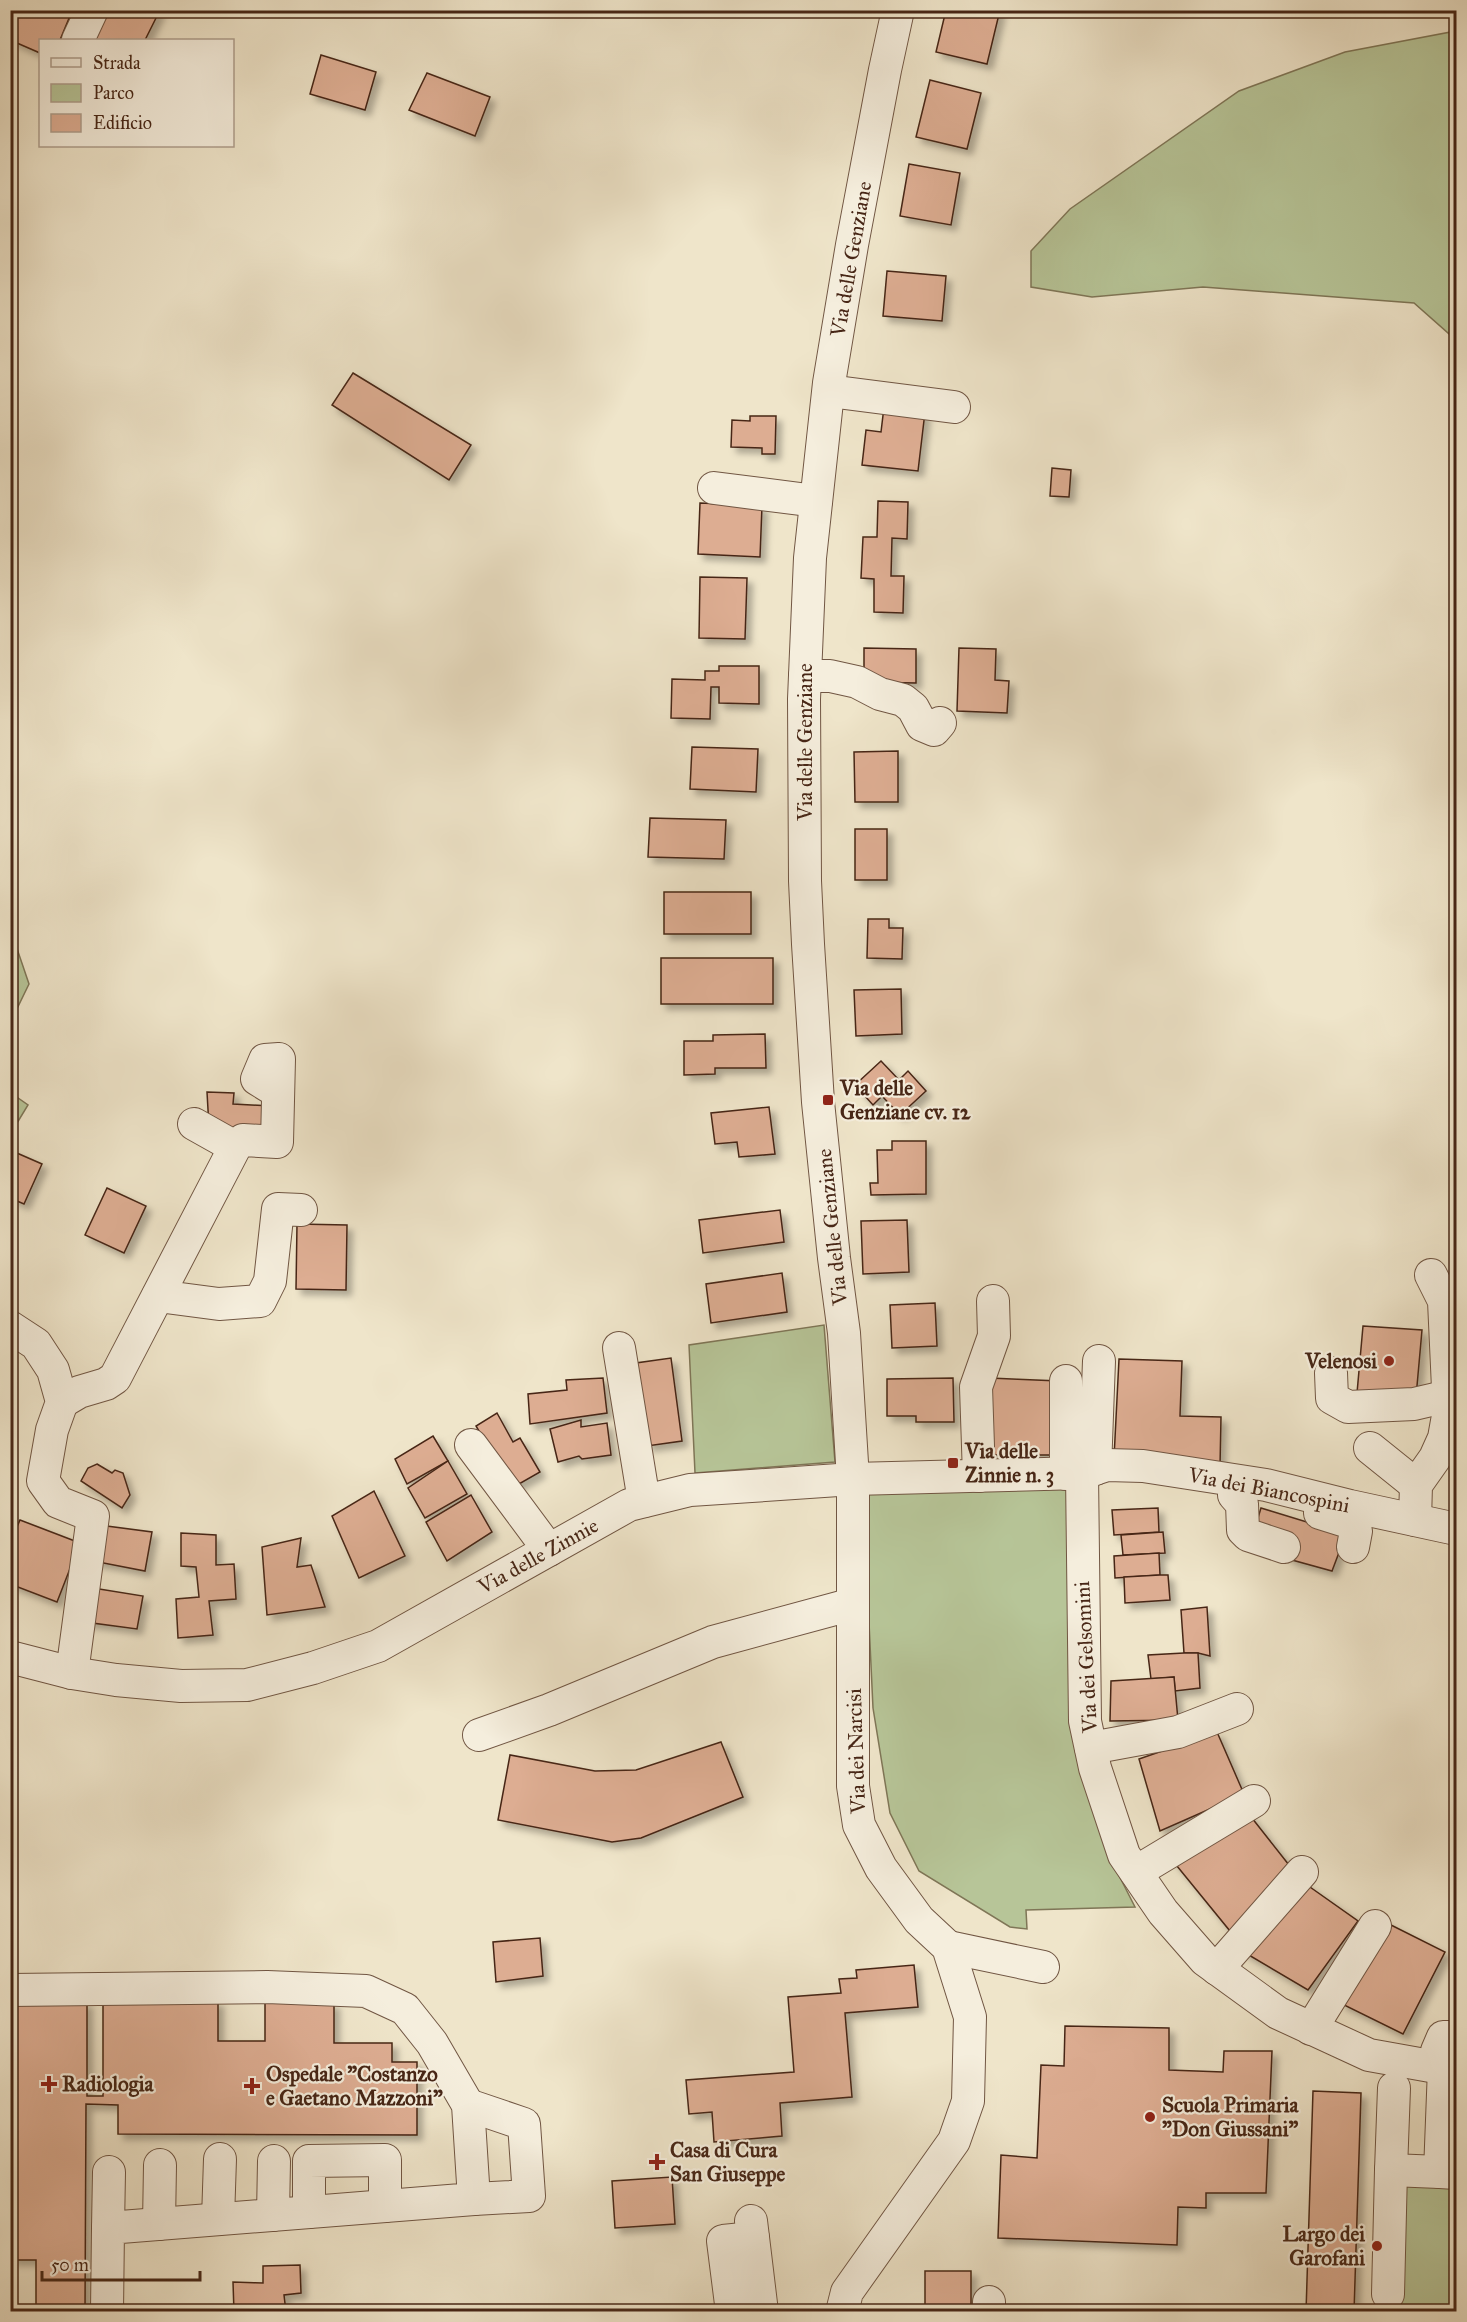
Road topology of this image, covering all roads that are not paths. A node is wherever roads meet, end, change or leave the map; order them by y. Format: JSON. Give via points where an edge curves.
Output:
{"nodes":[{"id":1,"x":92,"y":10,"type":"edge"},
{"id":2,"x":898,"y":10,"type":"edge"},
{"id":3,"x":78,"y":39,"type":"edge"},
{"id":4,"x":829,"y":390,"type":"junction"},
{"id":5,"x":954,"y":407,"type":"dead end"},
{"id":6,"x":714,"y":488,"type":"dead end"},
{"id":7,"x":816,"y":501,"type":"junction"},
{"id":8,"x":805,"y":676,"type":"junction"},
{"id":9,"x":940,"y":723,"type":"dead end"},
{"id":10,"x":278,"y":1092,"type":"dead end"},
{"id":11,"x":194,"y":1124,"type":"dead end"},
{"id":12,"x":235,"y":1147,"type":"junction"},
{"id":13,"x":301,"y":1210,"type":"dead end"},
{"id":14,"x":1431,"y":1275,"type":"dead end"},
{"id":15,"x":158,"y":1296,"type":"junction"},
{"id":16,"x":993,"y":1301,"type":"dead end"},
{"id":17,"x":10,"y":1327,"type":"edge"},
{"id":18,"x":619,"y":1348,"type":"dead end"},
{"id":19,"x":1099,"y":1361,"type":"dead end"},
{"id":20,"x":1331,"y":1373,"type":"dead end"},
{"id":21,"x":1066,"y":1381,"type":"dead end"},
{"id":22,"x":1448,"y":1396,"type":"junction"},
{"id":23,"x":62,"y":1402,"type":"junction"},
{"id":24,"x":471,"y":1445,"type":"dead end"},
{"id":25,"x":1370,"y":1448,"type":"dead end"},
{"id":26,"x":1087,"y":1470,"type":"junction"},
{"id":27,"x":979,"y":1476,"type":"junction"},
{"id":28,"x":853,"y":1479,"type":"junction"},
{"id":29,"x":1416,"y":1485,"type":"junction"},
{"id":30,"x":1234,"y":1495,"type":"junction"},
{"id":31,"x":644,"y":1501,"type":"junction"},
{"id":32,"x":1415,"y":1520,"type":"junction"},
{"id":33,"x":1456,"y":1529,"type":"edge"},
{"id":34,"x":1284,"y":1547,"type":"dead end"},
{"id":35,"x":1353,"y":1547,"type":"dead end"},
{"id":36,"x":549,"y":1550,"type":"junction"},
{"id":37,"x":853,"y":1605,"type":"junction"},
{"id":38,"x":10,"y":1657,"type":"edge"},
{"id":39,"x":72,"y":1673,"type":"junction"},
{"id":40,"x":1237,"y":1709,"type":"dead end"},
{"id":41,"x":479,"y":1735,"type":"dead end"},
{"id":42,"x":1091,"y":1748,"type":"junction"},
{"id":43,"x":1254,"y":1801,"type":"dead end"},
{"id":44,"x":1136,"y":1872,"type":"junction"},
{"id":45,"x":1302,"y":1872,"type":"dead end"},
{"id":46,"x":1375,"y":1926,"type":"dead end"},
{"id":47,"x":948,"y":1947,"type":"junction"},
{"id":48,"x":1043,"y":1967,"type":"dead end"},
{"id":49,"x":1217,"y":1969,"type":"junction"},
{"id":50,"x":10,"y":1990,"type":"edge"},
{"id":51,"x":1311,"y":2029,"type":"junction"},
{"id":52,"x":1456,"y":2037,"type":"edge"},
{"id":53,"x":1446,"y":2068,"type":"edge"},
{"id":54,"x":1394,"y":2088,"type":"dead end"},
{"id":55,"x":468,"y":2104,"type":"junction"},
{"id":56,"x":220,"y":2159,"type":"dead end"},
{"id":57,"x":274,"y":2161,"type":"dead end"},
{"id":58,"x":160,"y":2165,"type":"dead end"},
{"id":59,"x":1391,"y":2170,"type":"junction"},
{"id":60,"x":109,"y":2172,"type":"dead end"},
{"id":61,"x":1448,"y":2173,"type":"edge"},
{"id":62,"x":474,"y":2199,"type":"junction"},
{"id":63,"x":385,"y":2206,"type":"junction"},
{"id":64,"x":309,"y":2212,"type":"junction"},
{"id":65,"x":273,"y":2215,"type":"junction"},
{"id":66,"x":218,"y":2219,"type":"junction"},
{"id":67,"x":159,"y":2224,"type":"junction"},
{"id":68,"x":108,"y":2228,"type":"junction"},
{"id":69,"x":1388,"y":2294,"type":"dead end"},
{"id":70,"x":107,"y":2312,"type":"edge"},
{"id":71,"x":732,"y":2312,"type":"edge"},
{"id":72,"x":762,"y":2312,"type":"edge"},
{"id":73,"x":842,"y":2312,"type":"edge"}],
"edges":[{"from":1,"to":3,"type":"street"},
{"from":2,"to":4,"type":"street","name":"Via delle Genziane","via":[[852,245]]},
{"from":4,"to":5,"type":"street"},
{"from":4,"to":7,"type":"street","name":"Via delle Genziane"},
{"from":6,"to":7,"type":"street"},
{"from":7,"to":8,"type":"street","name":"Via delle Genziane"},
{"from":8,"to":9,"type":"street","via":[[857,682],[903,700],[913,708],[922,725],[934,730]]},
{"from":8,"to":28,"type":"street","name":"Via delle Genziane","via":[[808,944],[818,1102],[844,1333]]},
{"from":10,"to":12,"type":"street","via":[[277,1142],[243,1140]]},
{"from":11,"to":12,"type":"street"},
{"from":12,"to":15,"type":"street"},
{"from":13,"to":15,"type":"street","via":[[278,1209],[270,1281],[261,1301],[219,1304]]},
{"from":14,"to":22,"type":"street","via":[[1444,1301]]},
{"from":15,"to":23,"type":"street","via":[[115,1378]]},
{"from":16,"to":27,"type":"street","via":[[994,1336],[976,1387]]},
{"from":17,"to":23,"type":"street","via":[[36,1344],[53,1370]]},
{"from":18,"to":31,"type":"street"},
{"from":19,"to":26,"type":"street"},
{"from":20,"to":22,"type":"street","via":[[1332,1398],[1348,1407],[1414,1404]]},
{"from":21,"to":26,"type":"street"},
{"from":22,"to":29,"type":"street","via":[[1444,1438]]},
{"from":23,"to":39,"type":"street","via":[[52,1430],[43,1481],[58,1502],[93,1516]]},
{"from":24,"to":36,"type":"street"},
{"from":25,"to":29,"type":"street"},
{"from":26,"to":27,"type":"street","name":"Via delle Zinnie"},
{"from":26,"to":30,"type":"street"},
{"from":26,"to":32,"type":"street","name":"Via dei Biancospini","via":[[1143,1466],[1266,1485]]},
{"from":26,"to":42,"type":"street","name":"Via dei Gelsomini","via":[[1083,1681]]},
{"from":27,"to":28,"type":"street","name":"Via delle Zinnie"},
{"from":28,"to":31,"type":"street","name":"Via delle Zinnie","via":[[690,1490]]},
{"from":28,"to":37,"type":"street","name":"Via dei Narcisi"},
{"from":29,"to":32,"type":"street"},
{"from":30,"to":34,"type":"street","via":[[1242,1504],[1243,1530]]},
{"from":30,"to":35,"type":"street","via":[[1258,1495],[1352,1523],[1356,1531]]},
{"from":31,"to":36,"type":"street","name":"Via delle Zinnie","via":[[629,1505]]},
{"from":32,"to":33,"type":"street","name":"Via dei Biancospini"},
{"from":36,"to":39,"type":"street","name":"Via delle Zinnie","via":[[378,1646],[314,1668],[247,1684],[203,1686]]},
{"from":37,"to":41,"type":"street","via":[[713,1642]]},
{"from":37,"to":47,"type":"street","name":"Via dei Narcisi","via":[[853,1786],[859,1825],[881,1868],[919,1920]]},
{"from":38,"to":39,"type":"street","name":"Via delle Zinnie"},
{"from":40,"to":42,"type":"street","via":[[1178,1732]]},
{"from":42,"to":44,"type":"street","name":"Via dei Gelsomini","via":[[1124,1854]]},
{"from":43,"to":44,"type":"street"},
{"from":44,"to":49,"type":"street","name":"Via dei Gelsomini","via":[[1163,1912]]},
{"from":45,"to":49,"type":"street"},
{"from":46,"to":51,"type":"street"},
{"from":47,"to":48,"type":"street"},
{"from":47,"to":73,"type":"street","name":"Via dei Narcisi","via":[[970,2017],[968,2101],[954,2141],[847,2292]]},
{"from":49,"to":51,"type":"street","name":"Via dei Gelsomini","via":[[1278,2013]]},
{"from":50,"to":55,"type":"street","via":[[267,1987],[366,1991],[405,2009],[432,2043]]},
{"from":51,"to":53,"type":"street","name":"Via dei Gelsomini","via":[[1369,2055]]},
{"from":52,"to":53,"type":"street","via":[[1443,2037],[1437,2051]]},
{"from":53,"to":61,"type":"street"},
{"from":54,"to":59,"type":"street"},
{"from":55,"to":62,"type":"street"},
{"from":55,"to":62,"type":"street","via":[[524,2124],[529,2196]]},
{"from":56,"to":66,"type":"street"},
{"from":57,"to":65,"type":"street"},
{"from":58,"to":67,"type":"street"},
{"from":59,"to":61,"type":"street"},
{"from":59,"to":69,"type":"street"},
{"from":60,"to":68,"type":"street"},
{"from":62,"to":63,"type":"street"},
{"from":63,"to":64,"type":"street"},
{"from":63,"to":64,"type":"street","via":[[385,2160],[309,2161]]},
{"from":64,"to":65,"type":"street"},
{"from":65,"to":66,"type":"street"},
{"from":66,"to":67,"type":"street"},
{"from":67,"to":68,"type":"street"},
{"from":68,"to":70,"type":"street"},
{"from":71,"to":72,"type":"street","via":[[723,2241],[752,2230]]}]}
